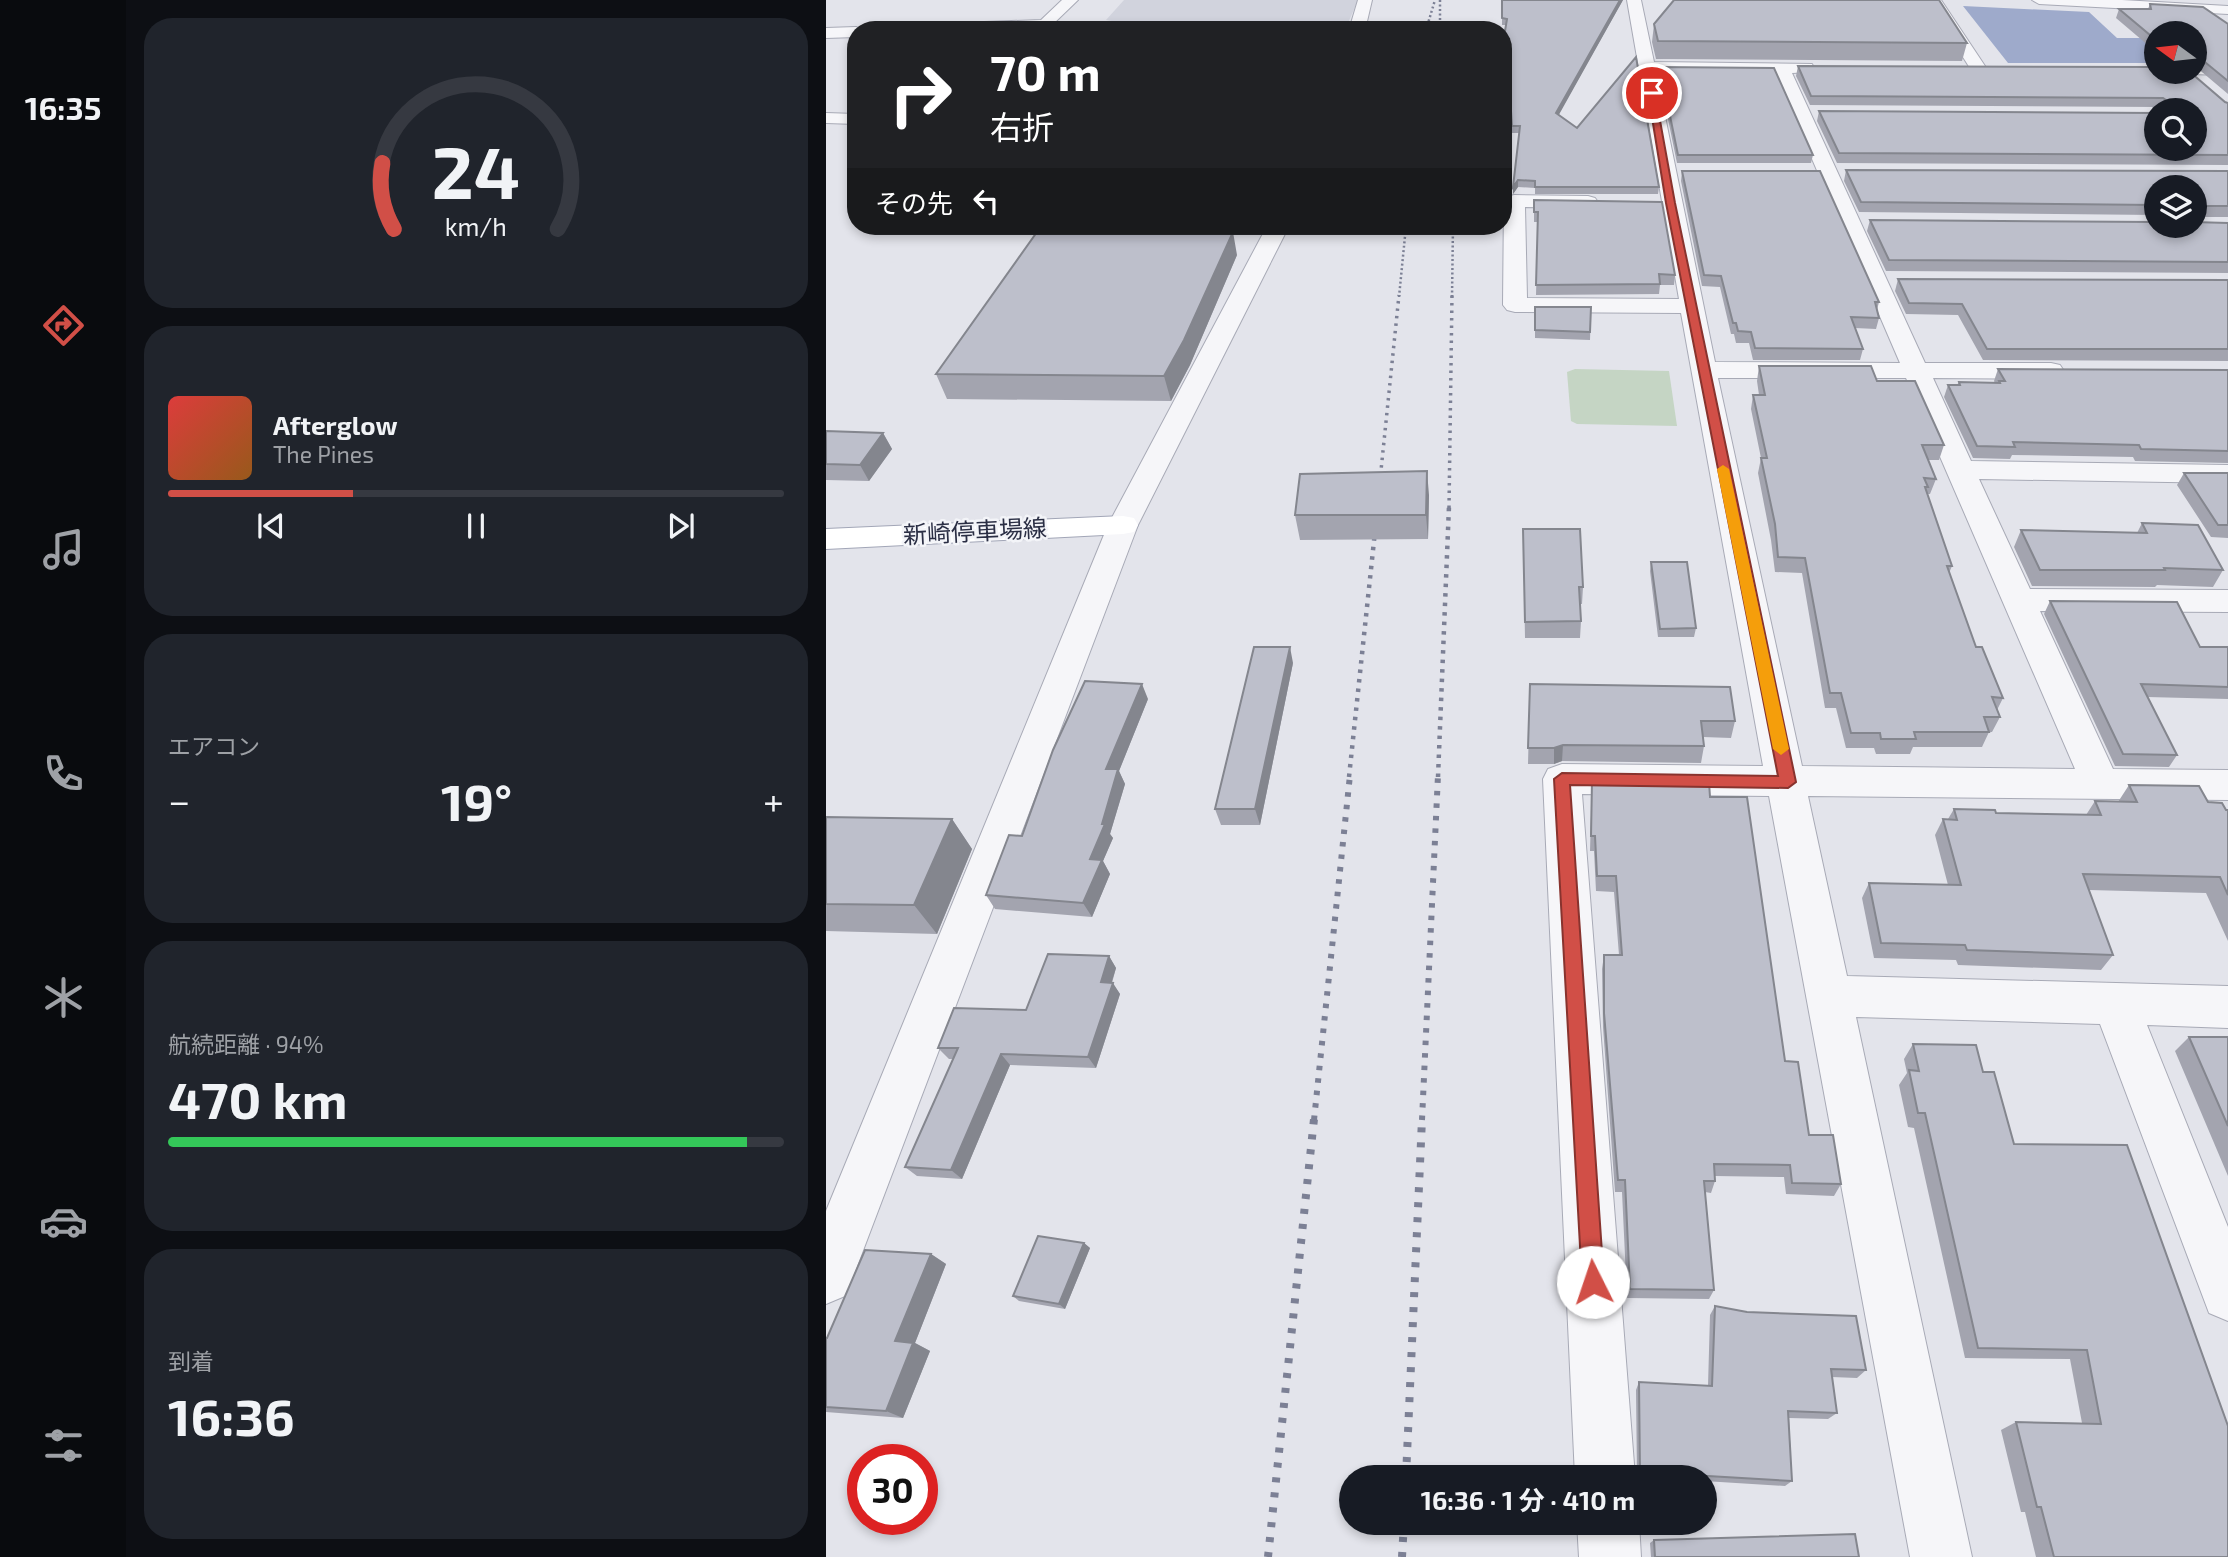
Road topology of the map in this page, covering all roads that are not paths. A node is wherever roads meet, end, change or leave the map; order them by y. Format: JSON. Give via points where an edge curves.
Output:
{"nodes":[{"id":1,"x":1071,"y":0,"type":"edge"},
{"id":2,"x":1365,"y":0,"type":"edge"},
{"id":3,"x":1634,"y":0,"type":"edge"},
{"id":4,"x":1934,"y":0,"type":"edge"},
{"id":5,"x":2039,"y":0,"type":"edge"},
{"id":6,"x":2226,"y":11,"type":"edge"},
{"id":7,"x":1049,"y":21,"type":"edge"},
{"id":8,"x":1359,"y":21,"type":"edge"},
{"id":9,"x":847,"y":32,"type":"edge"},
{"id":10,"x":826,"y":33,"type":"edge"},
{"id":11,"x":1647,"y":67,"type":"junction"},
{"id":12,"x":1781,"y":68,"type":"junction"},
{"id":13,"x":1821,"y":68,"type":"edge"},
{"id":14,"x":1953,"y":69,"type":"edge"},
{"id":15,"x":2207,"y":70,"type":"edge"},
{"id":16,"x":2228,"y":70,"type":"edge"},
{"id":17,"x":2202,"y":84,"type":"edge"},
{"id":18,"x":2208,"y":89,"type":"edge"},
{"id":19,"x":826,"y":118,"type":"edge"},
{"id":20,"x":847,"y":119,"type":"edge"},
{"id":21,"x":1815,"y":173,"type":"junction"},
{"id":22,"x":1856,"y":173,"type":"edge"},
{"id":23,"x":1605,"y":202,"type":"edge"},
{"id":24,"x":1644,"y":203,"type":"edge"},
{"id":25,"x":1670,"y":203,"type":"junction"},
{"id":26,"x":1850,"y":221,"type":"junction"},
{"id":27,"x":1878,"y":222,"type":"edge"},
{"id":28,"x":1273,"y":235,"type":"edge"},
{"id":29,"x":1691,"y":306,"type":"junction"},
{"id":30,"x":1703,"y":370,"type":"junction"},
{"id":31,"x":1916,"y":370,"type":"junction"},
{"id":32,"x":2079,"y":370,"type":"edge"},
{"id":33,"x":1960,"y":470,"type":"junction"},
{"id":34,"x":2228,"y":474,"type":"edge"},
{"id":35,"x":1124,"y":525,"type":"junction"},
{"id":36,"x":826,"y":539,"type":"edge"},
{"id":37,"x":2018,"y":600,"type":"junction"},
{"id":38,"x":2228,"y":601,"type":"edge"},
{"id":39,"x":1788,"y":782,"type":"junction"},
{"id":40,"x":2101,"y":785,"type":"junction"},
{"id":41,"x":2228,"y":785,"type":"edge"},
{"id":42,"x":1829,"y":996,"type":"junction"},
{"id":43,"x":2116,"y":1005,"type":"junction"},
{"id":44,"x":2228,"y":1007,"type":"edge"},
{"id":45,"x":826,"y":1277,"type":"edge"},
{"id":46,"x":2228,"y":1294,"type":"edge"},
{"id":47,"x":1604,"y":1465,"type":"edge"},
{"id":48,"x":1609,"y":1535,"type":"edge"},
{"id":49,"x":1610,"y":1557,"type":"edge"},
{"id":50,"x":1941,"y":1557,"type":"edge"}],
"edges":[{"from":1,"to":7,"type":"street"},
{"from":2,"to":8,"type":"street"},
{"from":3,"to":11,"type":"street"},
{"from":4,"to":14,"type":"street","via":[[1986,69]]},
{"from":5,"to":6,"type":"street"},
{"from":9,"to":10,"type":"street"},
{"from":11,"to":12,"type":"street"},
{"from":11,"to":25,"type":"street","via":[[1673,172]]},
{"from":12,"to":13,"type":"street"},
{"from":12,"to":21,"type":"street","via":[[1808,113]]},
{"from":15,"to":16,"type":"street"},
{"from":17,"to":18,"type":"street"},
{"from":19,"to":20,"type":"street"},
{"from":21,"to":22,"type":"street"},
{"from":21,"to":26,"type":"street"},
{"from":23,"to":29,"type":"street","via":[[1514,201],[1515,305]]},
{"from":24,"to":25,"type":"street"},
{"from":25,"to":29,"type":"street"},
{"from":26,"to":27,"type":"street"},
{"from":26,"to":31,"type":"street","via":[[1889,281]]},
{"from":28,"to":35,"type":"street"},
{"from":29,"to":30,"type":"street"},
{"from":30,"to":31,"type":"street"},
{"from":30,"to":39,"type":"street"},
{"from":31,"to":32,"type":"street"},
{"from":31,"to":33,"type":"street"},
{"from":33,"to":34,"type":"street"},
{"from":33,"to":37,"type":"street"},
{"from":35,"to":36,"type":"main road","name":"新崎停車場線"},
{"from":35,"to":45,"type":"street"},
{"from":37,"to":38,"type":"street"},
{"from":37,"to":40,"type":"street"},
{"from":39,"to":40,"type":"street"},
{"from":39,"to":42,"type":"street"},
{"from":39,"to":47,"type":"street","via":[[1562,779]]},
{"from":40,"to":41,"type":"street"},
{"from":42,"to":43,"type":"street"},
{"from":42,"to":50,"type":"street"},
{"from":43,"to":44,"type":"street"},
{"from":43,"to":46,"type":"street"},
{"from":48,"to":49,"type":"street"}]}
